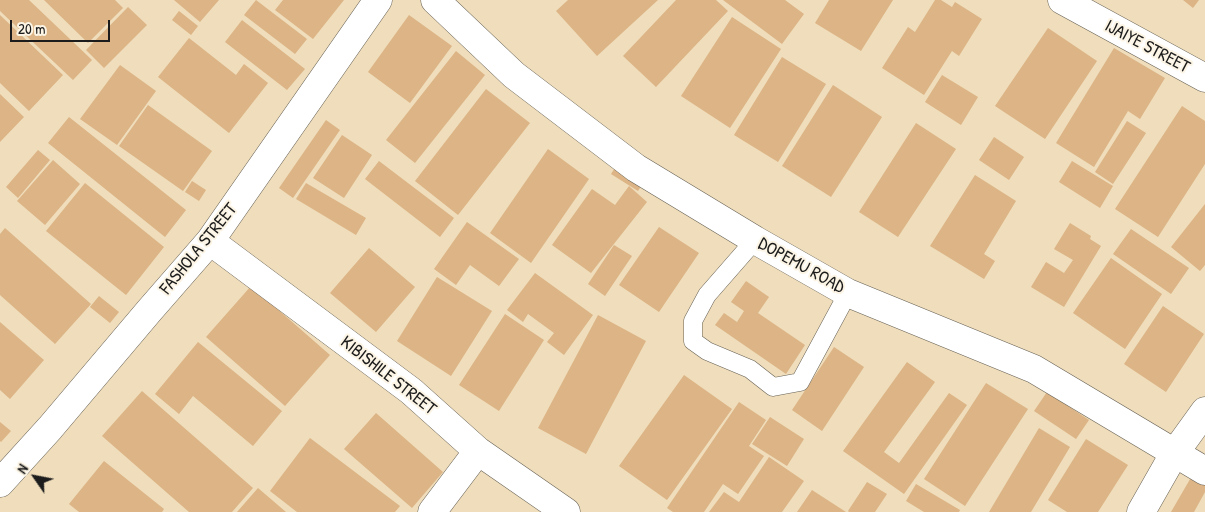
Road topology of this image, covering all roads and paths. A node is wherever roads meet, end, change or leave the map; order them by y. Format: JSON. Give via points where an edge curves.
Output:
{"nodes":[{"id":1,"x":378,"y":0,"type":"edge"},
{"id":2,"x":435,"y":0,"type":"edge"},
{"id":3,"x":1062,"y":0,"type":"edge"},
{"id":4,"x":1205,"y":78,"type":"edge"},
{"id":5,"x":755,"y":240,"type":"junction"},
{"id":6,"x":210,"y":241,"type":"junction"},
{"id":7,"x":848,"y":293,"type":"junction"},
{"id":8,"x":1205,"y":411,"type":"edge"},
{"id":9,"x":478,"y":451,"type":"junction"},
{"id":10,"x":1174,"y":454,"type":"junction"},
{"id":11,"x":1205,"y":471,"type":"edge"},
{"id":12,"x":0,"y":483,"type":"edge"},
{"id":13,"x":432,"y":512,"type":"edge"},
{"id":14,"x":566,"y":512,"type":"edge"},
{"id":15,"x":1141,"y":512,"type":"edge"}],
"edges":[{"from":1,"to":6,"type":"street","name":"FASHOLA STREET"},
{"from":2,"to":5,"type":"street","name":"DOPEMU ROAD","via":[[514,74],[636,168]]},
{"from":3,"to":4,"type":"street","name":"IJAIYE STREET"},
{"from":5,"to":7,"type":"street","name":"DOPEMU ROAD"},
{"from":5,"to":7,"type":"lane","via":[[707,295],[693,321],[693,340],[707,351],[750,369],[772,387],[800,382]]},
{"from":6,"to":9,"type":"street","name":"KIBISHILE STREET","via":[[411,391]]},
{"from":6,"to":12,"type":"street","name":"FASHOLA STREET"},
{"from":7,"to":10,"type":"street","name":"DOPEMU ROAD","via":[[1034,369]]},
{"from":8,"to":10,"type":"street"},
{"from":9,"to":13,"type":"street"},
{"from":9,"to":14,"type":"street","name":"KIBISHILE STREET"},
{"from":10,"to":11,"type":"street","name":"DOPEMU ROAD"},
{"from":10,"to":15,"type":"street"}]}
